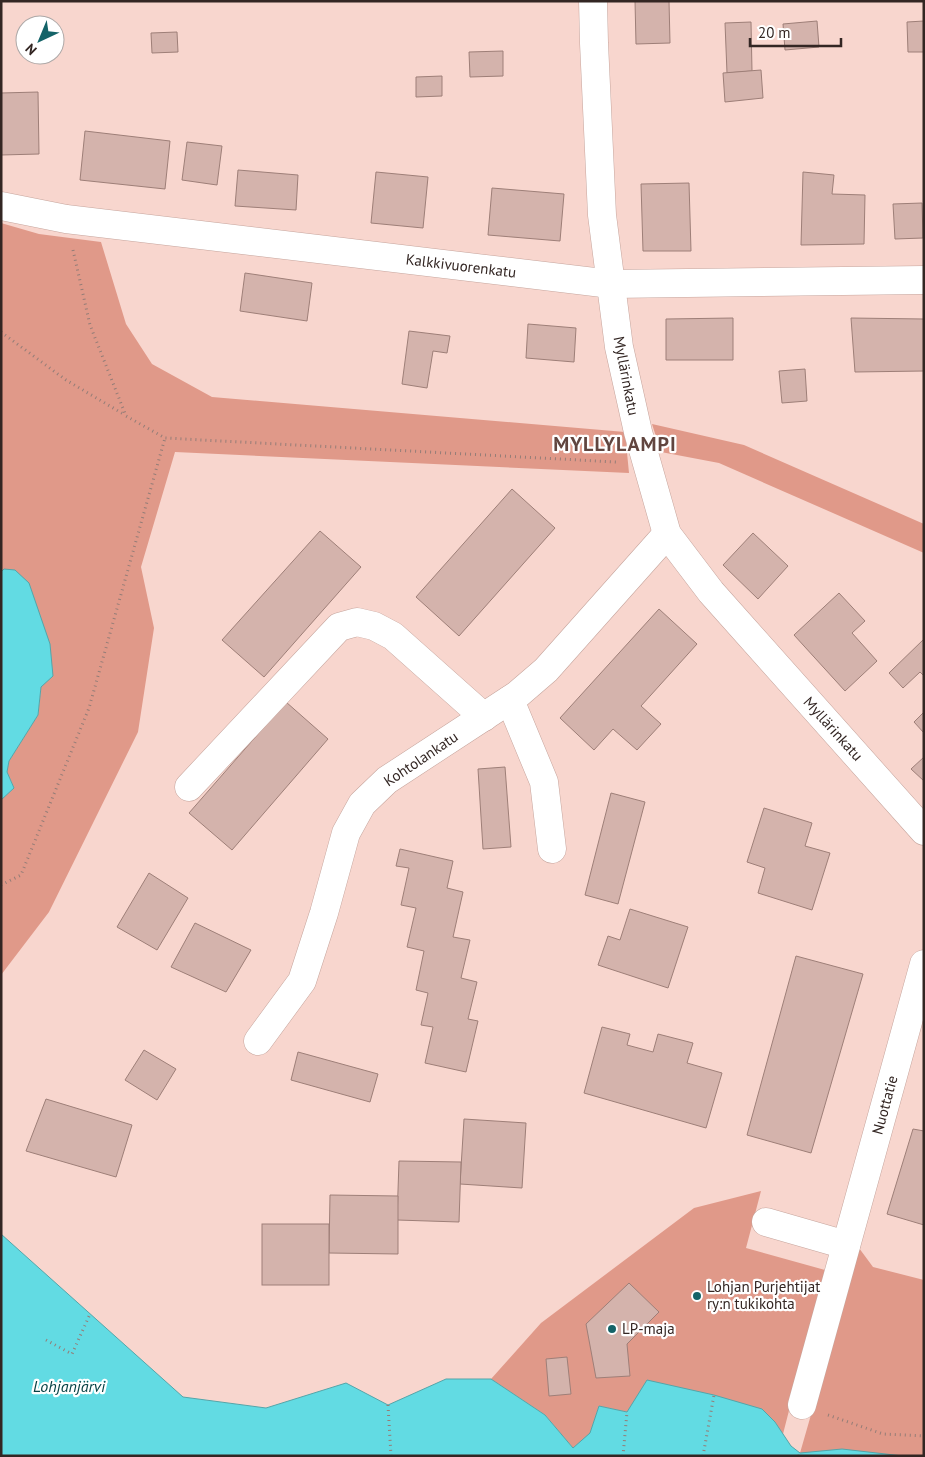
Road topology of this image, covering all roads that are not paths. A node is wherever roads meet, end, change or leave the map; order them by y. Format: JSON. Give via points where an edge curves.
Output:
{"nodes":[{"id":1,"x":593,"y":1,"type":"edge"},
{"id":2,"x":1,"y":206,"type":"edge"},
{"id":3,"x":924,"y":280,"type":"edge"},
{"id":4,"x":611,"y":284,"type":"junction"},
{"id":5,"x":666,"y":534,"type":"junction"},
{"id":6,"x":510,"y":700,"type":"junction"},
{"id":7,"x":484,"y":717,"type":"junction"},
{"id":8,"x":189,"y":787,"type":"dead end"},
{"id":9,"x":924,"y":831,"type":"edge"},
{"id":10,"x":552,"y":849,"type":"dead end"},
{"id":11,"x":924,"y":964,"type":"edge"},
{"id":12,"x":258,"y":1041,"type":"dead end"},
{"id":13,"x":766,"y":1222,"type":"dead end"},
{"id":14,"x":846,"y":1245,"type":"junction"},
{"id":15,"x":802,"y":1405,"type":"road end"}],
"edges":[{"from":1,"to":4,"type":"street","name":"Myllärinkatu","via":[[602,216]]},
{"from":2,"to":4,"type":"street","name":"Kalkkivuorenkatu","via":[[66,219]]},
{"from":3,"to":4,"type":"street","name":"Kalkkivuorenkatu"},
{"from":4,"to":5,"type":"street","name":"Myllärinkatu","via":[[619,347]]},
{"from":5,"to":6,"type":"street","name":"Kohtolankatu","via":[[546,670]]},
{"from":5,"to":9,"type":"street","name":"Myllärinkatu","via":[[710,592]]},
{"from":6,"to":7,"type":"street","name":"Kohtolankatu"},
{"from":6,"to":10,"type":"street","via":[[544,782]]},
{"from":7,"to":8,"type":"street","via":[[393,636],[357,622],[339,627]]},
{"from":7,"to":12,"type":"street","name":"Kohtolankatu","via":[[387,780],[362,804],[346,833],[302,982]]},
{"from":11,"to":14,"type":"street","name":"Nuottatie"},
{"from":13,"to":14,"type":"street"},
{"from":14,"to":15,"type":"street","name":"Nuottatie"}]}
